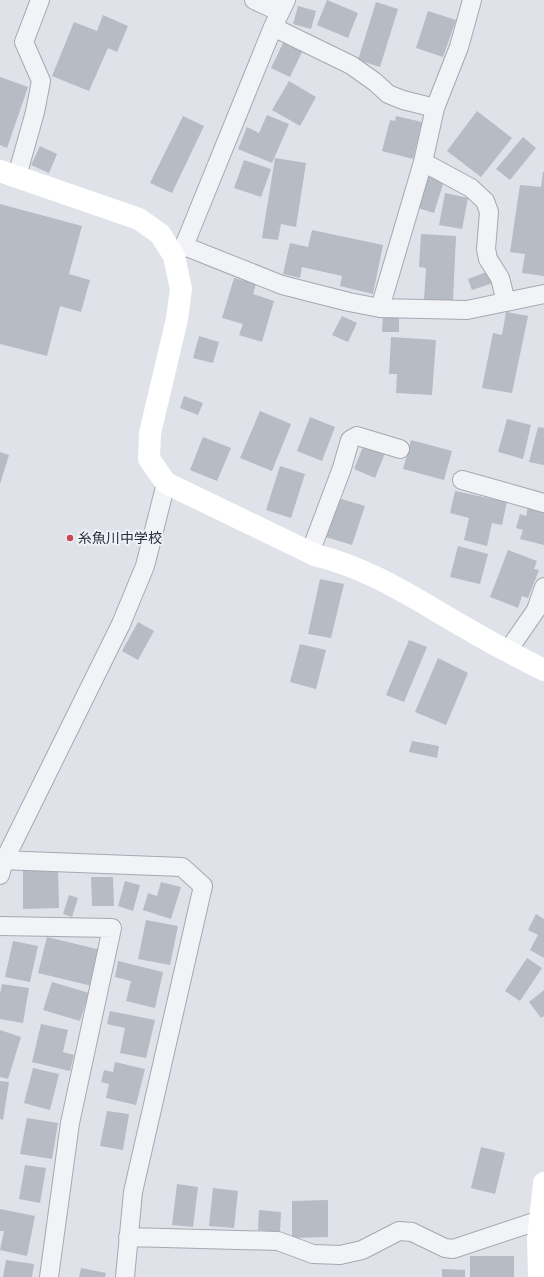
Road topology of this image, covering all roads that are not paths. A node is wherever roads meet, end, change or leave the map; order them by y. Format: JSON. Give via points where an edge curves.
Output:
{"nodes":[{"id":1,"x":40,"y":0,"type":"edge"},
{"id":2,"x":254,"y":0,"type":"edge"},
{"id":3,"x":472,"y":0,"type":"edge"},
{"id":4,"x":283,"y":6,"type":"edge"},
{"id":5,"x":273,"y":27,"type":"junction"},
{"id":6,"x":435,"y":108,"type":"junction"},
{"id":7,"x":423,"y":162,"type":"junction"},
{"id":8,"x":8,"y":174,"type":"edge"},
{"id":9,"x":179,"y":251,"type":"junction"},
{"id":10,"x":544,"y":294,"type":"edge"},
{"id":11,"x":506,"y":302,"type":"junction"},
{"id":12,"x":380,"y":308,"type":"junction"},
{"id":13,"x":400,"y":450,"type":"dead end"},
{"id":14,"x":462,"y":480,"type":"dead end"},
{"id":15,"x":166,"y":483,"type":"junction"},
{"id":16,"x":544,"y":503,"type":"edge"},
{"id":17,"x":310,"y":553,"type":"junction"},
{"id":18,"x":544,"y":587,"type":"edge"},
{"id":19,"x":507,"y":652,"type":"junction"},
{"id":20,"x":544,"y":670,"type":"edge"},
{"id":21,"x":1,"y":865,"type":"edge"},
{"id":22,"x":0,"y":926,"type":"edge"},
{"id":23,"x":544,"y":1183,"type":"edge"},
{"id":24,"x":540,"y":1220,"type":"junction"},
{"id":25,"x":128,"y":1237,"type":"junction"},
{"id":26,"x":49,"y":1277,"type":"edge"},
{"id":27,"x":124,"y":1277,"type":"edge"},
{"id":28,"x":539,"y":1277,"type":"edge"}],
"edges":[{"from":1,"to":8,"type":"street","via":[[24,42],[41,81],[35,112]]},
{"from":2,"to":4,"type":"street"},
{"from":3,"to":6,"type":"street","via":[[460,47]]},
{"from":4,"to":5,"type":"street"},
{"from":5,"to":6,"type":"street","via":[[351,65],[388,94]]},
{"from":5,"to":9,"type":"street"},
{"from":6,"to":7,"type":"street"},
{"from":7,"to":11,"type":"street","via":[[471,188],[485,201],[489,212],[486,249],[488,259],[500,278]]},
{"from":7,"to":12,"type":"street"},
{"from":8,"to":9,"type":"street","via":[[139,219]]},
{"from":9,"to":12,"type":"street","via":[[282,285]]},
{"from":9,"to":15,"type":"street","via":[[182,289],[150,433],[148,459]]},
{"from":10,"to":11,"type":"street"},
{"from":11,"to":12,"type":"street","via":[[467,310]]},
{"from":13,"to":17,"type":"street","via":[[357,436],[350,440]]},
{"from":14,"to":16,"type":"street"},
{"from":15,"to":17,"type":"street"},
{"from":15,"to":21,"type":"street","via":[[145,566],[121,624]]},
{"from":17,"to":19,"type":"street","via":[[375,576]]},
{"from":18,"to":19,"type":"street","via":[[536,610]]},
{"from":19,"to":20,"type":"street"},
{"from":21,"to":25,"type":"street","via":[[182,867],[203,886],[133,1192]]},
{"from":22,"to":26,"type":"street","via":[[112,928],[70,1123]]},
{"from":23,"to":24,"type":"street"},
{"from":24,"to":25,"type":"street","via":[[453,1249],[445,1248],[412,1232],[399,1232],[362,1250],[340,1255],[313,1254],[278,1241]]},
{"from":24,"to":28,"type":"street"},
{"from":25,"to":27,"type":"street"}]}
